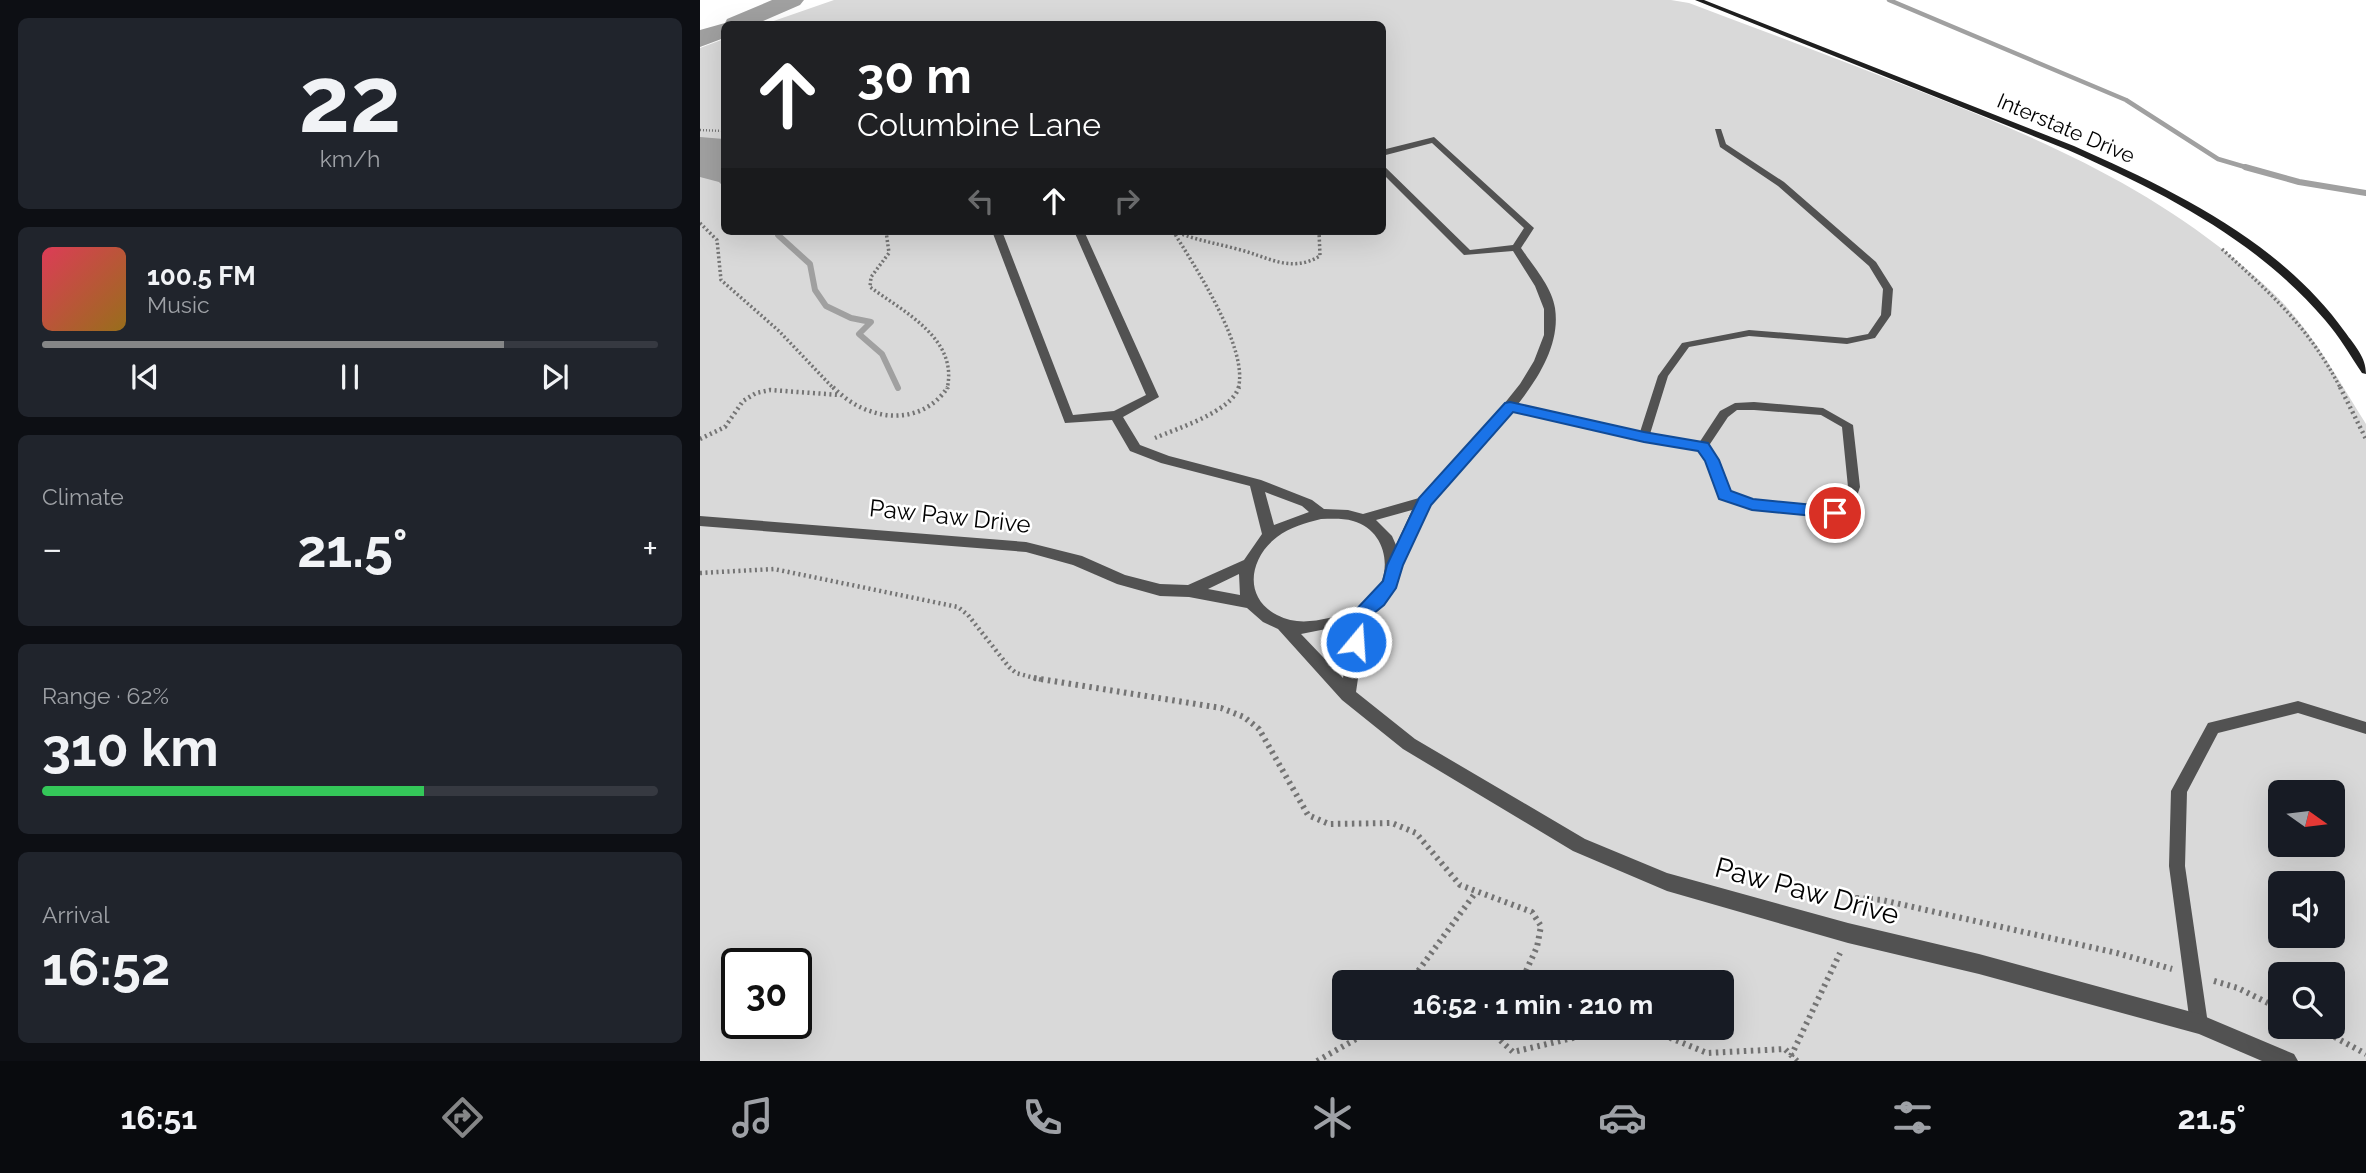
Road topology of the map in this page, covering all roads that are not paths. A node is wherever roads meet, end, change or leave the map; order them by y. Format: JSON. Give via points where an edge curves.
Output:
{"nodes":[{"id":1,"x":1698,"y":0,"type":"edge"},
{"id":2,"x":1718,"y":131,"type":"dead end"},
{"id":3,"x":1386,"y":152,"type":"edge"},
{"id":4,"x":1386,"y":171,"type":"edge"},
{"id":5,"x":999,"y":235,"type":"edge"},
{"id":6,"x":1081,"y":235,"type":"edge"},
{"id":7,"x":1516,"y":248,"type":"junction"},
{"id":8,"x":2366,"y":370,"type":"edge"},
{"id":9,"x":1510,"y":406,"type":"junction"},
{"id":10,"x":1116,"y":415,"type":"junction"},
{"id":11,"x":1644,"y":437,"type":"junction"},
{"id":12,"x":1702,"y":447,"type":"junction"},
{"id":13,"x":1256,"y":483,"type":"junction"},
{"id":14,"x":1424,"y":502,"type":"junction"},
{"id":15,"x":1321,"y":514,"type":"junction"},
{"id":16,"x":1362,"y":519,"type":"junction"},
{"id":17,"x":700,"y":521,"type":"edge"},
{"id":18,"x":1269,"y":534,"type":"junction"},
{"id":19,"x":1247,"y":565,"type":"junction"},
{"id":20,"x":1395,"y":565,"type":"junction"},
{"id":21,"x":1189,"y":591,"type":"junction"},
{"id":22,"x":1251,"y":603,"type":"junction"},
{"id":23,"x":1360,"y":615,"type":"junction"},
{"id":24,"x":1284,"y":626,"type":"junction"},
{"id":25,"x":1348,"y":695,"type":"junction"},
{"id":26,"x":2366,"y":727,"type":"edge"},
{"id":27,"x":2199,"y":1024,"type":"junction"},
{"id":28,"x":2287,"y":1061,"type":"edge"}],
"edges":[{"from":1,"to":8,"type":"main road","name":"Interstate Drive","via":[[2075,149],[2180,200],[2252,247],[2298,287],[2340,332]]},
{"from":2,"to":11,"type":"lane","via":[[1723,145],[1781,184],[1873,264],[1888,289],[1886,314],[1871,335],[1847,341],[1749,333],[1686,345],[1663,376]]},
{"from":3,"to":7,"type":"street","via":[[1434,140],[1529,228]]},
{"from":4,"to":7,"type":"street","via":[[1468,253]]},
{"from":5,"to":10,"type":"street","via":[[1069,420]]},
{"from":6,"to":10,"type":"street","via":[[1153,397]]},
{"from":7,"to":9,"type":"street","via":[[1550,308],[1549,334],[1540,360]]},
{"from":9,"to":11,"type":"lane"},
{"from":9,"to":14,"type":"street"},
{"from":10,"to":13,"type":"street","via":[[1135,448]]},
{"from":11,"to":12,"type":"lane"},
{"from":12,"to":12,"type":"lane","via":[[1725,495],[1752,504],[1835,513],[1849,505],[1854,487],[1847,425],[1823,412],[1735,407],[1724,414]]},
{"from":13,"to":15,"type":"street","via":[[1307,503]]},
{"from":13,"to":18,"type":"street"},
{"from":14,"to":16,"type":"street"},
{"from":14,"to":20,"type":"street"},
{"from":15,"to":16,"type":"street"},
{"from":15,"to":18,"type":"street"},
{"from":16,"to":20,"type":"street","via":[[1380,530],[1392,546]]},
{"from":17,"to":21,"type":"street","name":"Paw Paw Drive","via":[[1026,547],[1077,559],[1122,580],[1160,590]]},
{"from":18,"to":19,"type":"street"},
{"from":19,"to":21,"type":"street","name":"Paw Paw Drive"},
{"from":19,"to":22,"type":"street","via":[[1244,584]]},
{"from":20,"to":23,"type":"street","via":[[1391,583]]},
{"from":21,"to":22,"type":"street","name":"Paw Paw Drive"},
{"from":22,"to":24,"type":"street"},
{"from":23,"to":24,"type":"street","via":[[1310,629]]},
{"from":23,"to":25,"type":"street"},
{"from":24,"to":25,"type":"street","name":"Paw Paw Drive"},
{"from":25,"to":27,"type":"street","name":"Paw Paw Drive","via":[[1409,744],[1579,845],[1667,882]]},
{"from":26,"to":27,"type":"lane","via":[[2298,707],[2213,728],[2179,791],[2178,866]]},
{"from":27,"to":28,"type":"street","name":"Paw Paw Drive"}]}
